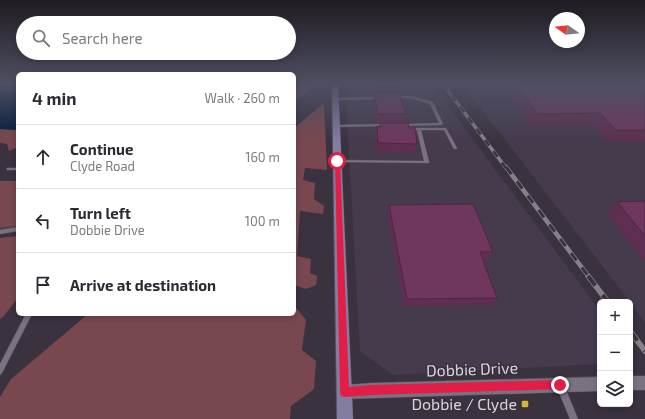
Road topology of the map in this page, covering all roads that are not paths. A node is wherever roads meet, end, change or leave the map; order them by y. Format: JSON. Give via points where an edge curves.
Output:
{"nodes":[{"id":1,"x":335,"y":104,"type":"edge"},
{"id":2,"x":432,"y":104,"type":"edge"},
{"id":3,"x":336,"y":126,"type":"junction"},
{"id":4,"x":370,"y":126,"type":"junction"},
{"id":5,"x":419,"y":128,"type":"junction"},
{"id":6,"x":391,"y":129,"type":"edge"},
{"id":7,"x":398,"y":129,"type":"edge"},
{"id":8,"x":455,"y":148,"type":"dead end"},
{"id":9,"x":337,"y":161,"type":"junction"},
{"id":10,"x":9,"y":169,"type":"dead end"},
{"id":11,"x":16,"y":169,"type":"edge"},
{"id":12,"x":16,"y":229,"type":"edge"},
{"id":13,"x":0,"y":232,"type":"edge"},
{"id":14,"x":28,"y":316,"type":"edge"},
{"id":15,"x":0,"y":371,"type":"edge"},
{"id":16,"x":633,"y":383,"type":"edge"},
{"id":17,"x":645,"y":383,"type":"edge"},
{"id":18,"x":597,"y":384,"type":"edge"},
{"id":19,"x":560,"y":385,"type":"junction"},
{"id":20,"x":345,"y":392,"type":"junction"},
{"id":21,"x":345,"y":419,"type":"edge"},
{"id":22,"x":574,"y":419,"type":"edge"}],
"edges":[{"from":1,"to":3,"type":"main road"},
{"from":2,"to":4,"type":"lane","via":[[442,124]]},
{"from":3,"to":4,"type":"lane"},
{"from":3,"to":9,"type":"main road"},
{"from":4,"to":6,"type":"lane"},
{"from":5,"to":7,"type":"lane"},
{"from":5,"to":8,"type":"lane","via":[[445,129]]},
{"from":5,"to":9,"type":"lane","via":[[427,162]]},
{"from":9,"to":20,"type":"main road"},
{"from":10,"to":11,"type":"lane"},
{"from":12,"to":13,"type":"lane"},
{"from":14,"to":15,"type":"lane"},
{"from":16,"to":17,"type":"street"},
{"from":18,"to":19,"type":"street","name":"Dobbie Drive"},
{"from":19,"to":20,"type":"street","name":"Dobbie Drive"},
{"from":19,"to":22,"type":"lane"},
{"from":20,"to":21,"type":"main road"}]}
